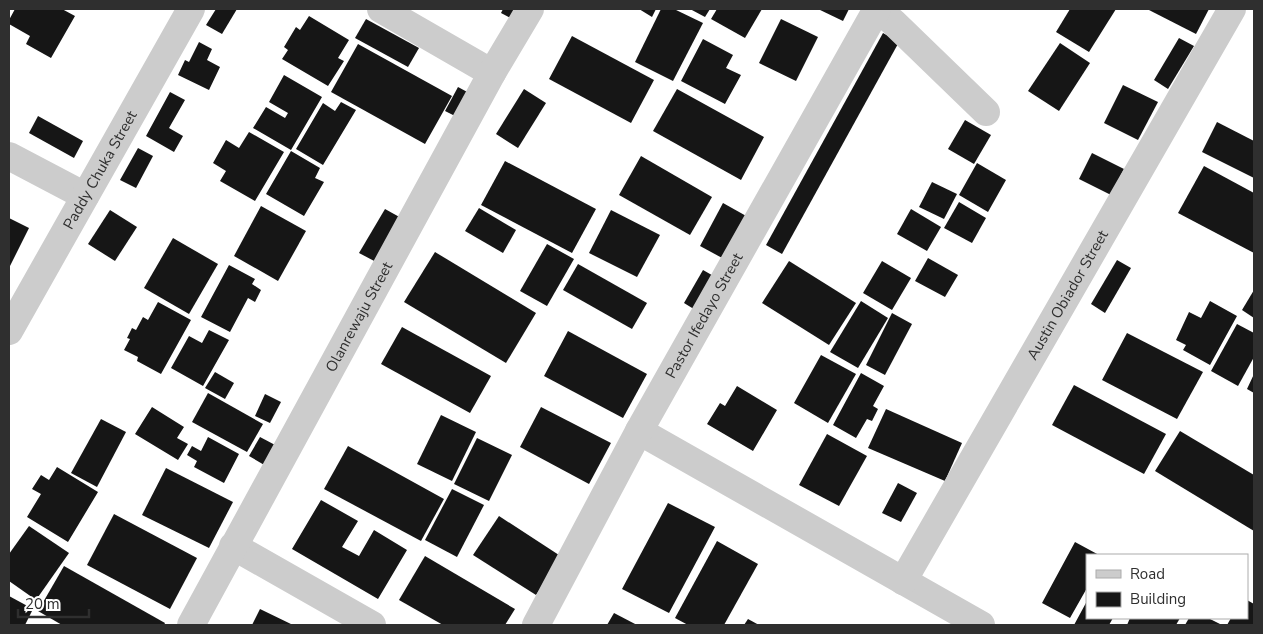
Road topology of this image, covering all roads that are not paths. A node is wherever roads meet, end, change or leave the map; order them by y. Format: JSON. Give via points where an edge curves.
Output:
{"nodes":[{"id":1,"x":191,"y":9,"type":"edge"},
{"id":2,"x":381,"y":9,"type":"edge"},
{"id":3,"x":530,"y":9,"type":"edge"},
{"id":4,"x":877,"y":9,"type":"edge"},
{"id":5,"x":1232,"y":9,"type":"edge"},
{"id":6,"x":492,"y":73,"type":"junction"},
{"id":7,"x":986,"y":112,"type":"dead end"},
{"id":8,"x":9,"y":156,"type":"edge"},
{"id":9,"x":85,"y":196,"type":"junction"},
{"id":10,"x":9,"y":331,"type":"edge"},
{"id":11,"x":638,"y":431,"type":"junction"},
{"id":12,"x":233,"y":546,"type":"junction"},
{"id":13,"x":904,"y":581,"type":"junction"},
{"id":14,"x":190,"y":625,"type":"edge"},
{"id":15,"x":372,"y":625,"type":"edge"},
{"id":16,"x":536,"y":625,"type":"edge"},
{"id":17,"x":981,"y":625,"type":"edge"}],
"edges":[{"from":1,"to":9,"type":"street","name":"Paddy Chuka Street"},
{"from":2,"to":6,"type":"street"},
{"from":3,"to":6,"type":"street","name":"Olanrewaju Street"},
{"from":4,"to":7,"type":"street"},
{"from":4,"to":11,"type":"street","name":"Pastor Ifedayo Street"},
{"from":5,"to":13,"type":"street","name":"Austin Obiador Street"},
{"from":6,"to":12,"type":"street","name":"Olanrewaju Street"},
{"from":8,"to":9,"type":"street"},
{"from":9,"to":10,"type":"street","name":"Paddy Chuka Street"},
{"from":11,"to":13,"type":"street"},
{"from":11,"to":16,"type":"street","name":"Pastor Ifedayo Street"},
{"from":12,"to":14,"type":"street","name":"Olanrewaju Street"},
{"from":12,"to":15,"type":"street"},
{"from":13,"to":17,"type":"street"}]}
